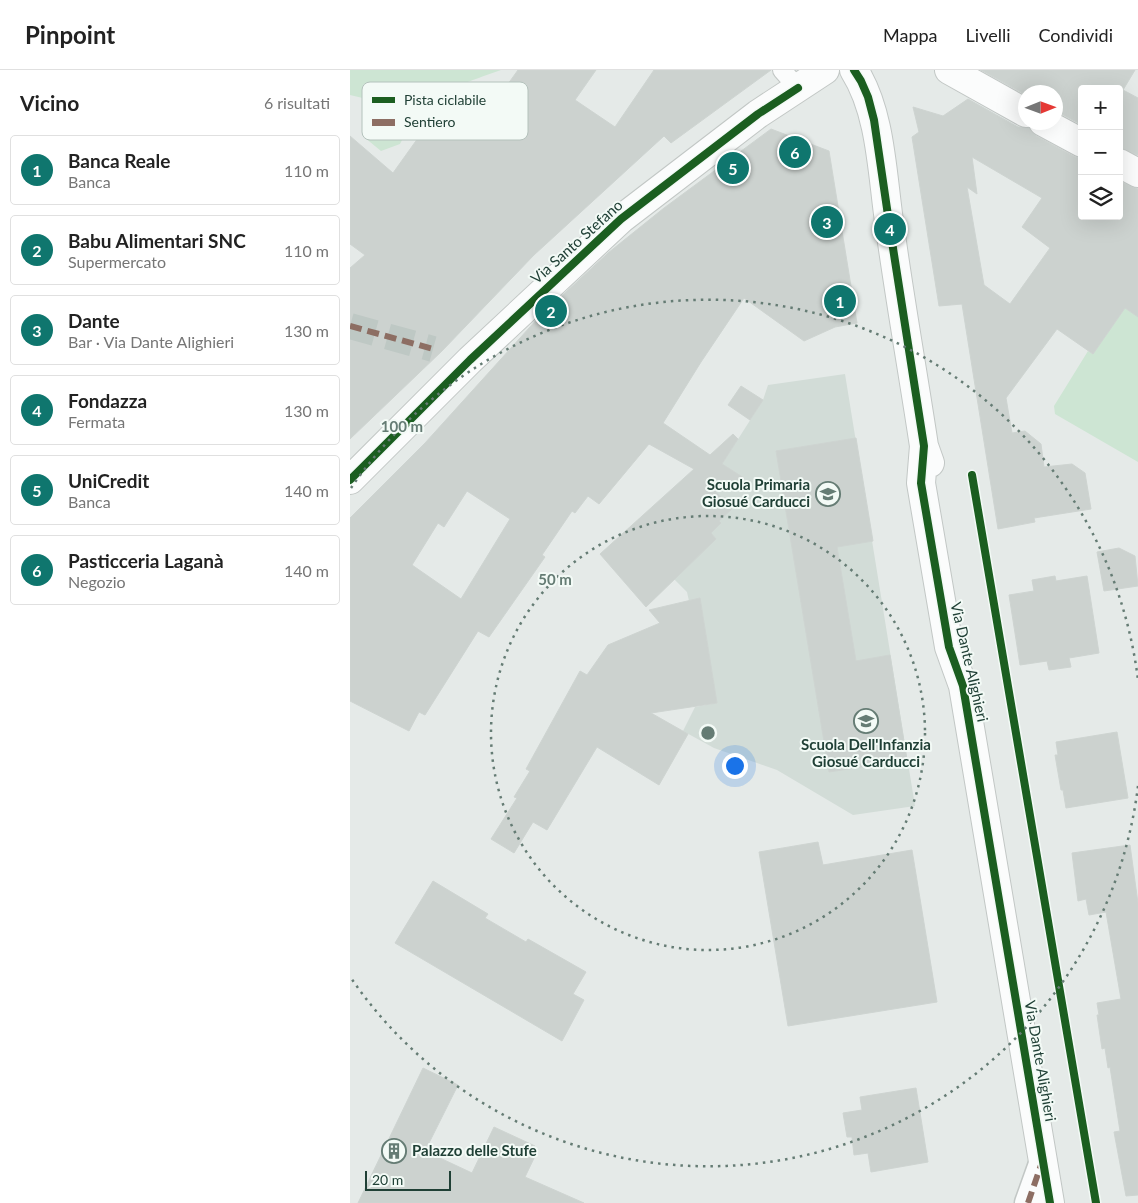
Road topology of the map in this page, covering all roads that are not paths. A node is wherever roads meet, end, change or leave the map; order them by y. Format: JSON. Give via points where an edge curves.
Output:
{"nodes":[{"id":1,"x":825,"y":70,"type":"edge"},
{"id":2,"x":854,"y":70,"type":"edge"},
{"id":3,"x":949,"y":70,"type":"edge"},
{"id":4,"x":790,"y":79,"type":"edge"},
{"id":5,"x":1018,"y":109,"type":"edge"},
{"id":6,"x":1058,"y":130,"type":"edge"},
{"id":7,"x":1078,"y":141,"type":"edge"},
{"id":8,"x":1123,"y":166,"type":"edge"},
{"id":9,"x":1138,"y":173,"type":"edge"},
{"id":10,"x":350,"y":480,"type":"edge"},
{"id":11,"x":1043,"y":1161,"type":"junction"},
{"id":12,"x":1028,"y":1203,"type":"edge"},
{"id":13,"x":1050,"y":1203,"type":"edge"}],
"edges":[{"from":1,"to":4,"type":"street","name":"Via Santo Stefano"},
{"from":2,"to":11,"type":"street","name":"Via Dante Alighieri","via":[[868,97],[874,120],[924,446],[937,481],[964,644],[963,686]]},
{"from":3,"to":5,"type":"street"},
{"from":4,"to":10,"type":"street","name":"Via Santo Stefano","via":[[758,114],[621,219],[470,360]]},
{"from":6,"to":7,"type":"street"},
{"from":8,"to":9,"type":"street"},
{"from":11,"to":12,"type":"street"},
{"from":11,"to":13,"type":"street","name":"Via Dante Alighieri"}]}
